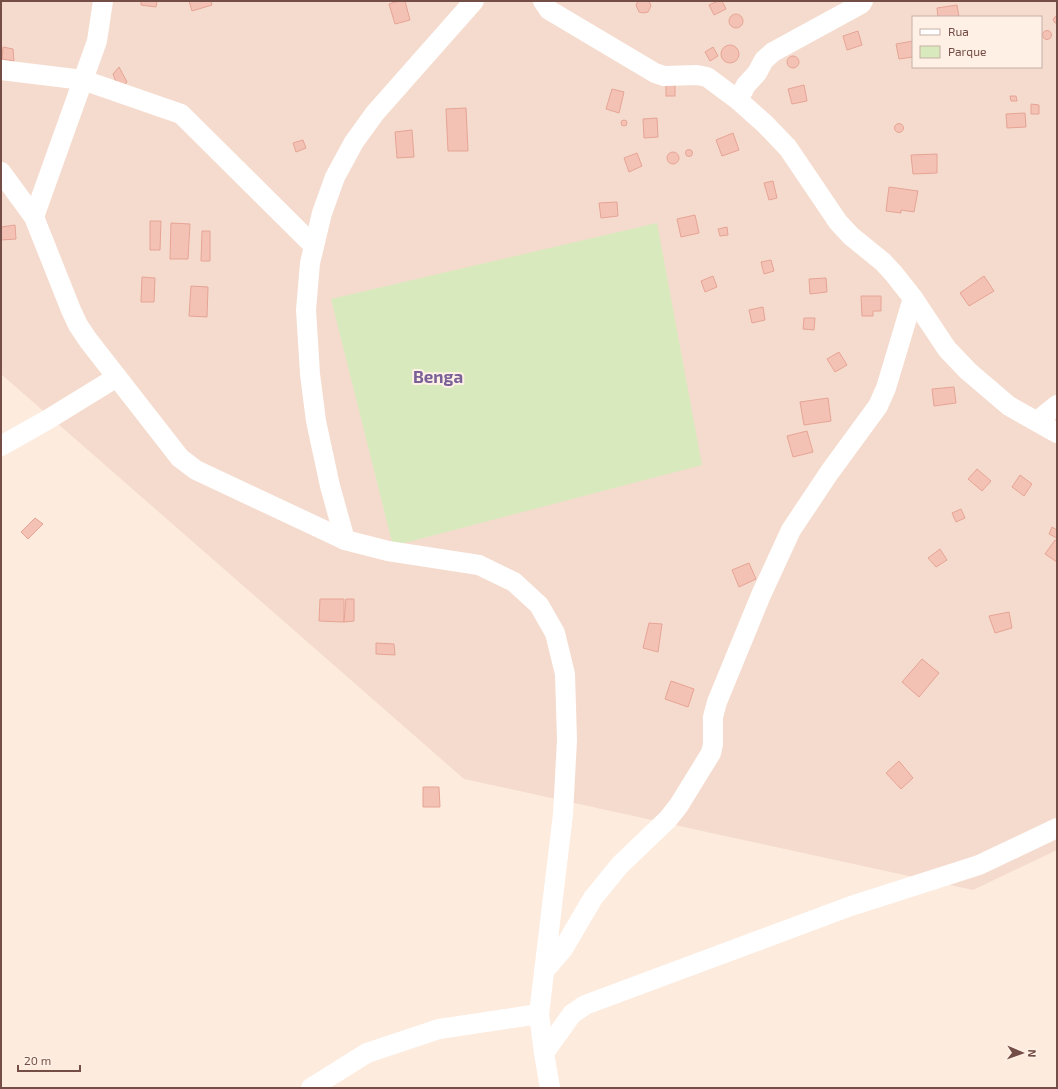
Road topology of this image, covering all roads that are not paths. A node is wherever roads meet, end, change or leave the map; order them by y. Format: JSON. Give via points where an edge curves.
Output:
{"nodes":[{"id":1,"x":103,"y":1,"type":"edge"},
{"id":2,"x":474,"y":1,"type":"edge"},
{"id":3,"x":543,"y":1,"type":"edge"},
{"id":4,"x":864,"y":1,"type":"edge"},
{"id":5,"x":1,"y":70,"type":"edge"},
{"id":6,"x":83,"y":80,"type":"junction"},
{"id":7,"x":738,"y":100,"type":"junction"},
{"id":8,"x":1,"y":172,"type":"edge"},
{"id":9,"x":34,"y":217,"type":"junction"},
{"id":10,"x":314,"y":246,"type":"junction"},
{"id":11,"x":913,"y":298,"type":"junction"},
{"id":12,"x":117,"y":377,"type":"junction"},
{"id":13,"x":1057,"y":405,"type":"edge"},
{"id":14,"x":1037,"y":421,"type":"junction"},
{"id":15,"x":1057,"y":433,"type":"edge"},
{"id":16,"x":1,"y":446,"type":"edge"},
{"id":17,"x":345,"y":540,"type":"junction"},
{"id":18,"x":1057,"y":828,"type":"edge"},
{"id":19,"x":544,"y":971,"type":"junction"},
{"id":20,"x":539,"y":1014,"type":"junction"},
{"id":21,"x":544,"y":1053,"type":"junction"},
{"id":22,"x":311,"y":1088,"type":"edge"},
{"id":23,"x":550,"y":1088,"type":"edge"}],
"edges":[{"from":1,"to":6,"type":"street","via":[[97,41]]},
{"from":2,"to":10,"type":"street","via":[[375,113],[354,142],[335,177]]},
{"from":3,"to":7,"type":"street","via":[[549,10],[655,73],[664,76],[707,77]]},
{"from":4,"to":7,"type":"street","via":[[773,52],[764,60]]},
{"from":5,"to":6,"type":"street"},
{"from":6,"to":9,"type":"street"},
{"from":6,"to":10,"type":"street","via":[[181,114]]},
{"from":7,"to":11,"type":"street","via":[[788,148],[838,222],[883,262]]},
{"from":8,"to":9,"type":"street"},
{"from":9,"to":12,"type":"street","via":[[78,325]]},
{"from":10,"to":17,"type":"street","via":[[306,310],[310,374],[316,421]]},
{"from":11,"to":14,"type":"street","via":[[947,349],[968,371],[1009,406]]},
{"from":11,"to":19,"type":"street","via":[[886,388],[878,406],[791,530],[761,595],[717,702],[711,753],[679,805],[620,865],[593,898],[563,949]]},
{"from":12,"to":16,"type":"street"},
{"from":12,"to":17,"type":"street","via":[[180,458],[196,470]]},
{"from":13,"to":14,"type":"street"},
{"from":14,"to":15,"type":"street"},
{"from":17,"to":19,"type":"street","via":[[388,551],[479,565],[514,582],[539,605],[555,633],[565,674],[567,740],[563,814]]},
{"from":18,"to":21,"type":"street","via":[[979,865],[851,906],[585,1005],[572,1014]]},
{"from":19,"to":20,"type":"street"},
{"from":20,"to":21,"type":"street"},
{"from":20,"to":22,"type":"street","via":[[439,1029],[367,1053]]},
{"from":21,"to":23,"type":"street"}]}
